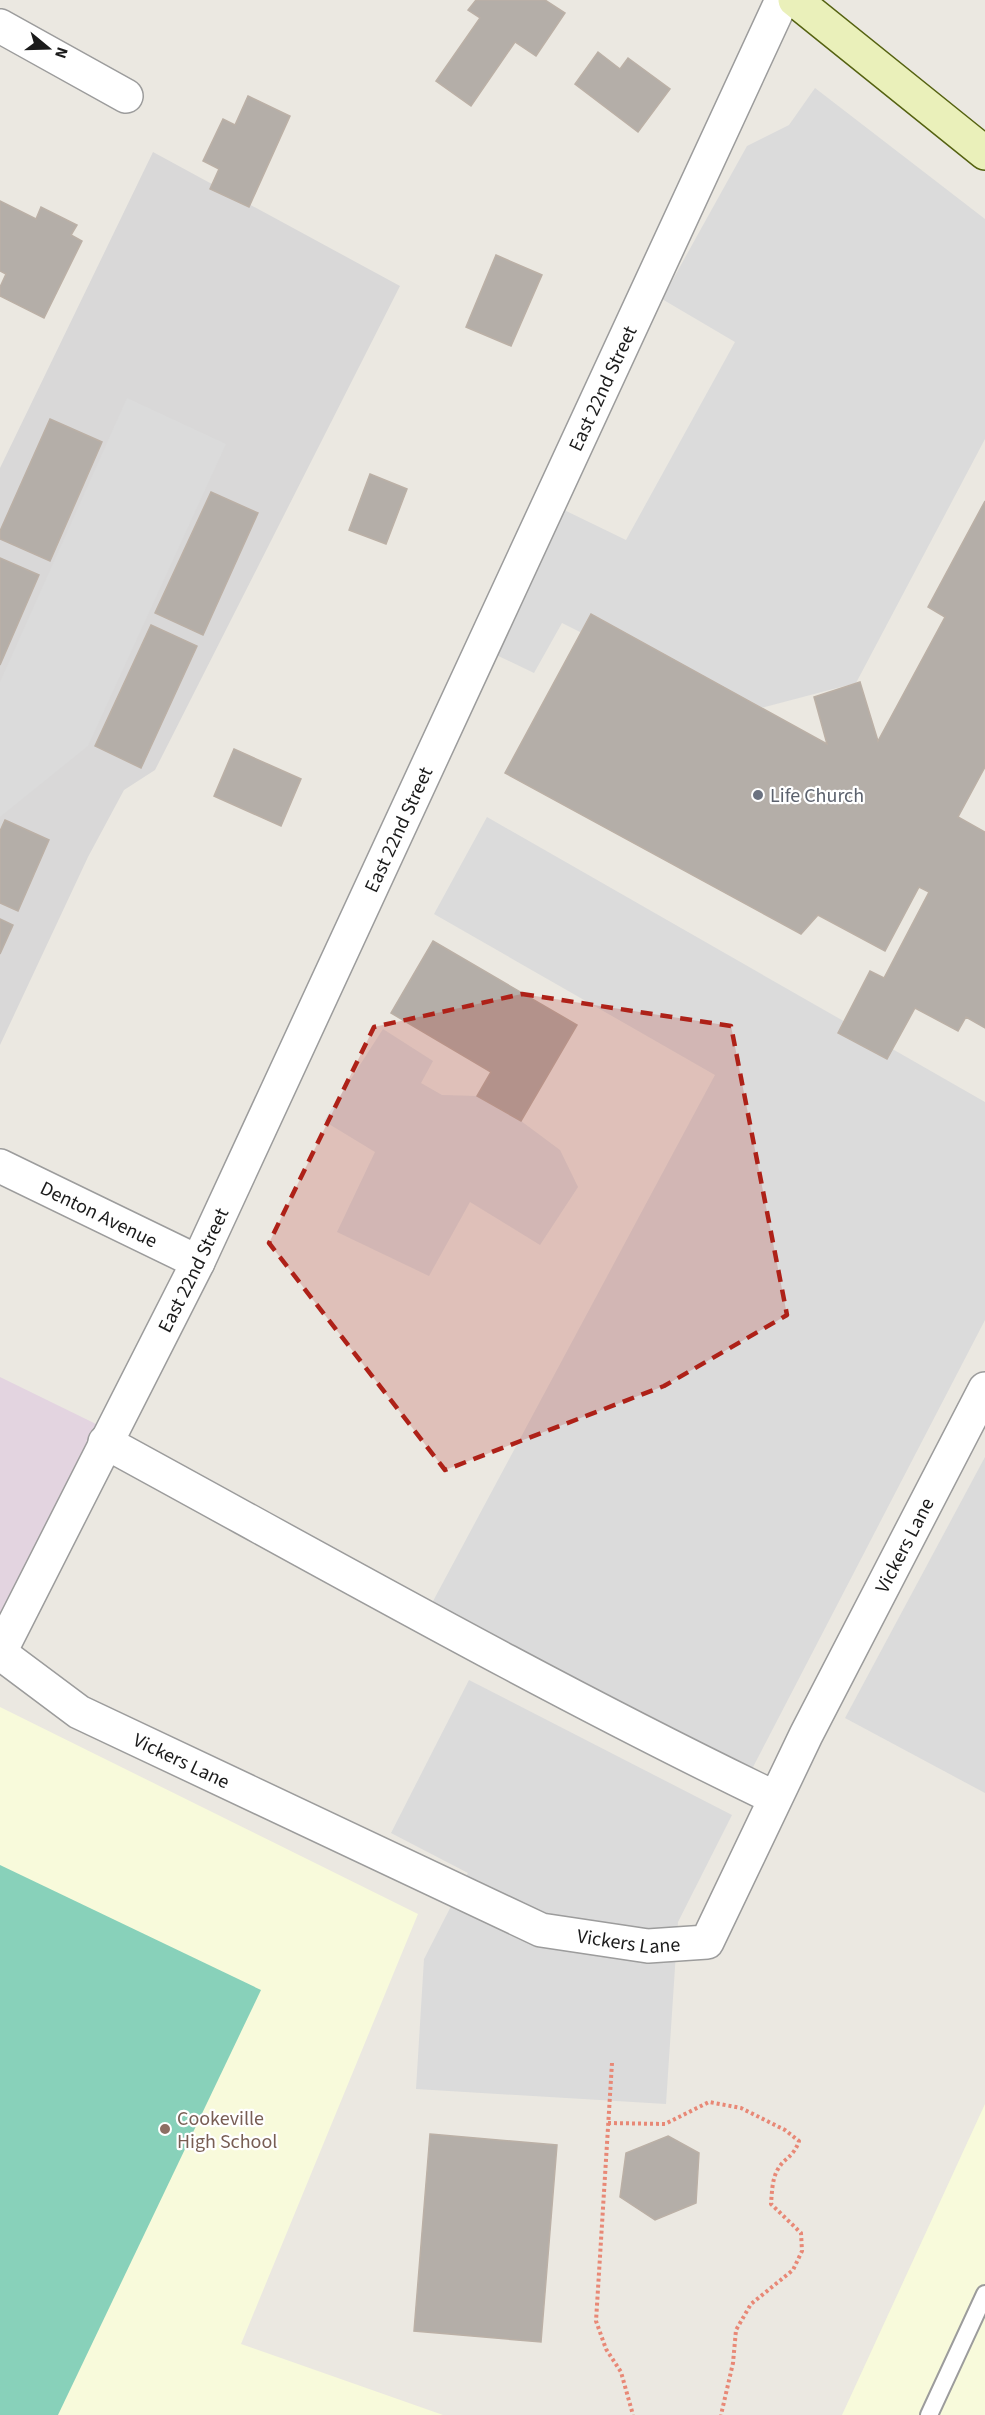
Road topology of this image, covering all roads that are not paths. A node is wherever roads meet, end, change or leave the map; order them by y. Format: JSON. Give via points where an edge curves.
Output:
{"nodes":[{"id":1,"x":782,"y":0,"type":"edge"},
{"id":2,"x":795,"y":0,"type":"edge"},
{"id":3,"x":0,"y":26,"type":"edge"},
{"id":4,"x":126,"y":96,"type":"dead end"},
{"id":5,"x":985,"y":153,"type":"edge"},
{"id":6,"x":0,"y":1166,"type":"edge"},
{"id":7,"x":198,"y":1262,"type":"junction"},
{"id":8,"x":985,"y":1389,"type":"edge"},
{"id":9,"x":105,"y":1442,"type":"junction"},
{"id":10,"x":0,"y":1652,"type":"edge"},
{"id":11,"x":775,"y":1798,"type":"junction"},
{"id":12,"x":985,"y":2294,"type":"edge"},
{"id":13,"x":929,"y":2415,"type":"edge"}],
"edges":[{"from":1,"to":7,"type":"street","name":"East 22nd Street"},
{"from":2,"to":5,"type":"main road"},
{"from":3,"to":4,"type":"street"},
{"from":6,"to":7,"type":"street","name":"Denton Avenue"},
{"from":7,"to":9,"type":"street","name":"East 22nd Street"},
{"from":8,"to":11,"type":"street","name":"Vickers Lane"},
{"from":9,"to":10,"type":"street","name":"East 22nd Street"},
{"from":9,"to":11,"type":"street","via":[[515,1666]]},
{"from":10,"to":11,"type":"street","name":"Vickers Lane","via":[[79,1712],[541,1930],[648,1946],[707,1942]]},
{"from":12,"to":13,"type":"lane"}]}
